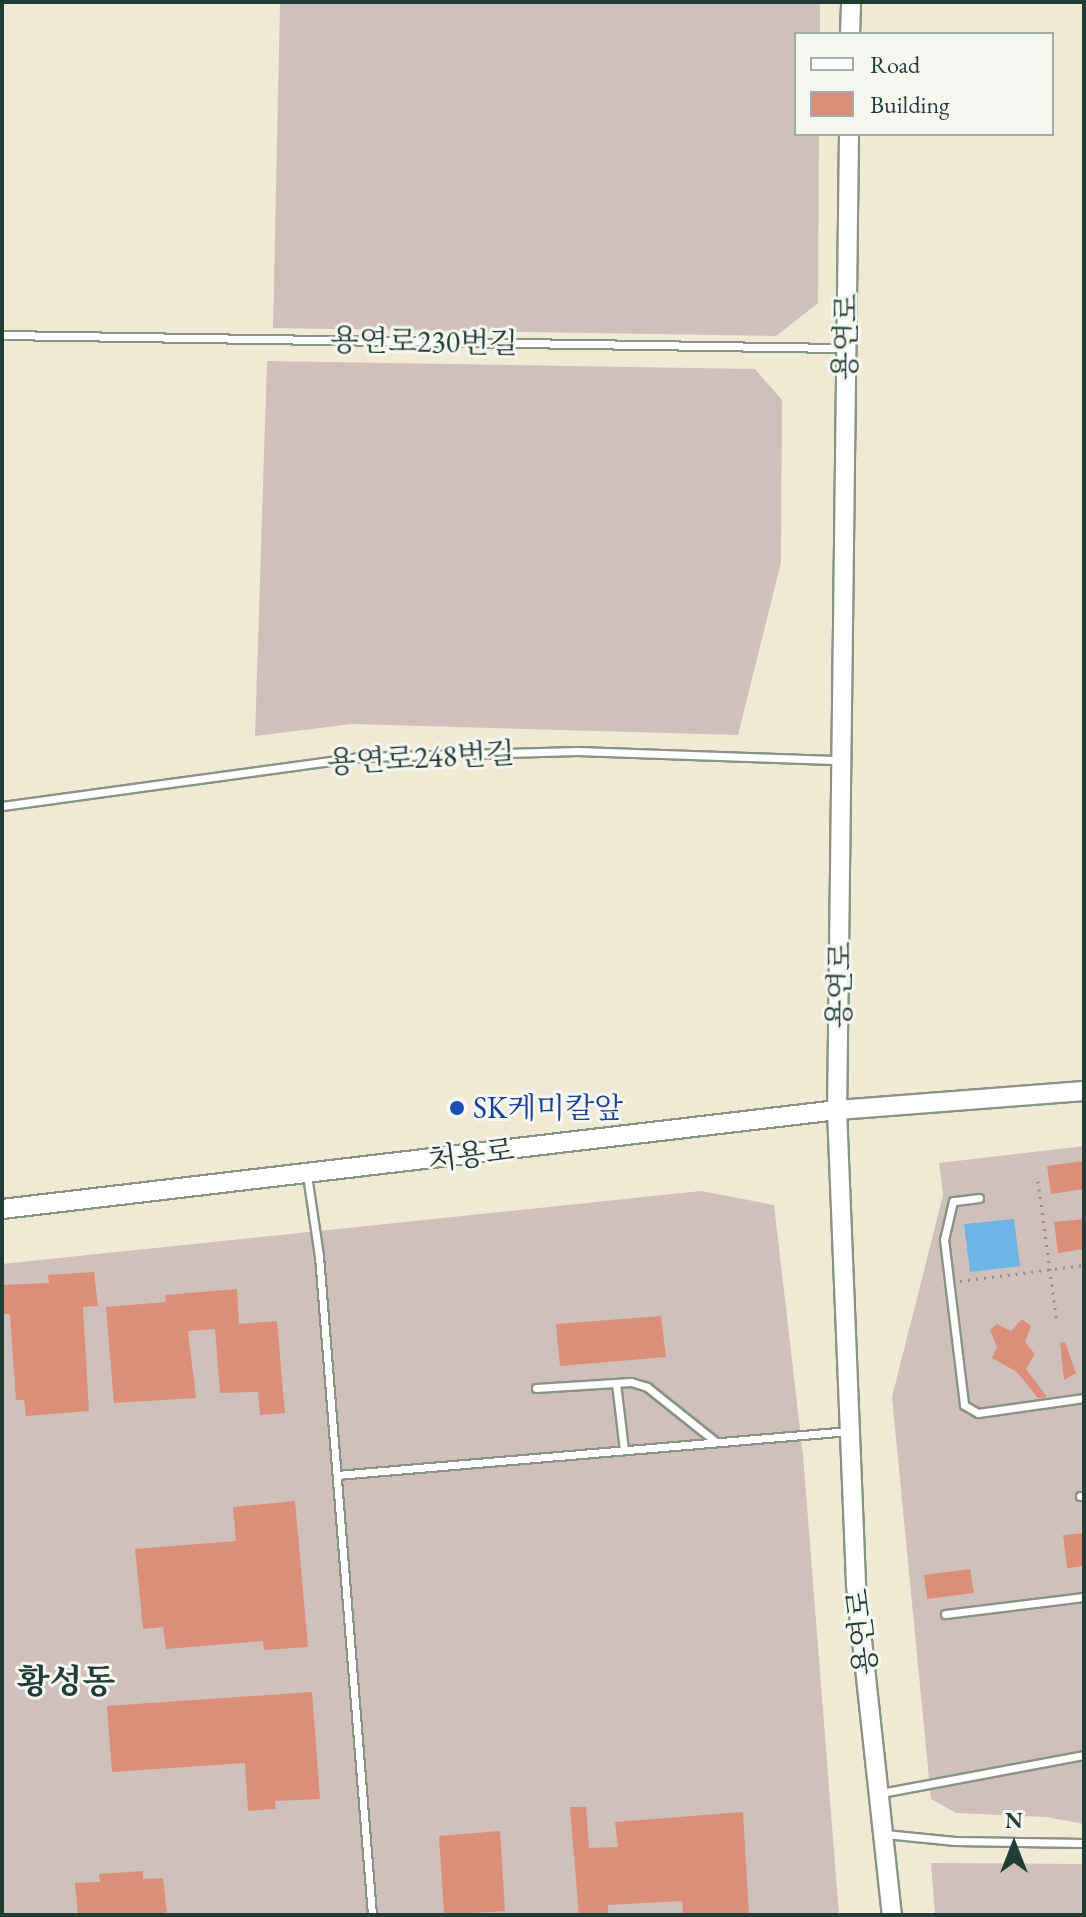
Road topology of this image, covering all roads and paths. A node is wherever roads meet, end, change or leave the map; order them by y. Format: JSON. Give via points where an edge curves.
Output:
{"nodes":[{"id":1,"x":851,"y":2,"type":"edge"},
{"id":2,"x":850,"y":32,"type":"edge"},
{"id":3,"x":849,"y":136,"type":"edge"},
{"id":4,"x":2,"y":335,"type":"edge"},
{"id":5,"x":846,"y":348,"type":"junction"},
{"id":6,"x":844,"y":760,"type":"junction"},
{"id":7,"x":2,"y":806,"type":"edge"},
{"id":8,"x":1084,"y":1091,"type":"edge"},
{"id":9,"x":837,"y":1110,"type":"junction"},
{"id":10,"x":307,"y":1175,"type":"junction"},
{"id":11,"x":1038,"y":1181,"type":"dead end"},
{"id":12,"x":979,"y":1198,"type":"dead end"},
{"id":13,"x":2,"y":1209,"type":"edge"},
{"id":14,"x":1084,"y":1265,"type":"edge"},
{"id":15,"x":1050,"y":1269,"type":"junction"},
{"id":16,"x":948,"y":1283,"type":"junction"},
{"id":17,"x":1057,"y":1324,"type":"dead end"},
{"id":18,"x":616,"y":1383,"type":"junction"},
{"id":19,"x":536,"y":1388,"type":"dead end"},
{"id":20,"x":1084,"y":1398,"type":"edge"},
{"id":21,"x":852,"y":1430,"type":"junction"},
{"id":22,"x":717,"y":1442,"type":"junction"},
{"id":23,"x":624,"y":1450,"type":"junction"},
{"id":24,"x":337,"y":1475,"type":"junction"},
{"id":25,"x":1084,"y":1597,"type":"edge"},
{"id":26,"x":945,"y":1614,"type":"dead end"},
{"id":27,"x":1084,"y":1755,"type":"edge"},
{"id":28,"x":879,"y":1794,"type":"junction"},
{"id":29,"x":883,"y":1834,"type":"junction"},
{"id":30,"x":1084,"y":1843,"type":"edge"},
{"id":31,"x":372,"y":1915,"type":"edge"},
{"id":32,"x":892,"y":1915,"type":"edge"}],
"edges":[{"from":1,"to":2,"type":"street"},
{"from":3,"to":5,"type":"street","name":"용연로"},
{"from":4,"to":5,"type":"lane","name":"용연로230번길"},
{"from":5,"to":6,"type":"street","name":"용연로"},
{"from":6,"to":7,"type":"lane","name":"용연로248번길","via":[[577,751],[362,757]]},
{"from":6,"to":9,"type":"street","name":"용연로"},
{"from":8,"to":9,"type":"street","name":"처용로"},
{"from":9,"to":10,"type":"street","name":"처용로"},
{"from":9,"to":21,"type":"street","name":"용연로"},
{"from":10,"to":13,"type":"street","name":"처용로"},
{"from":10,"to":24,"type":"lane"},
{"from":11,"to":15,"type":"path"},
{"from":12,"to":16,"type":"lane","via":[[958,1200],[949,1207],[944,1239]]},
{"from":14,"to":15,"type":"path"},
{"from":15,"to":16,"type":"path"},
{"from":15,"to":17,"type":"path"},
{"from":16,"to":20,"type":"lane","via":[[960,1395],[969,1410]]},
{"from":18,"to":19,"type":"lane"},
{"from":18,"to":22,"type":"lane","via":[[647,1387],[703,1437]]},
{"from":18,"to":23,"type":"lane"},
{"from":21,"to":22,"type":"lane"},
{"from":21,"to":28,"type":"street","name":"용연로","via":[[856,1585]]},
{"from":22,"to":23,"type":"lane"},
{"from":23,"to":24,"type":"lane"},
{"from":24,"to":31,"type":"lane"},
{"from":25,"to":26,"type":"lane"},
{"from":27,"to":28,"type":"lane"},
{"from":28,"to":29,"type":"street","name":"용연로"},
{"from":29,"to":30,"type":"lane"},
{"from":29,"to":32,"type":"street","name":"용연로"}]}
